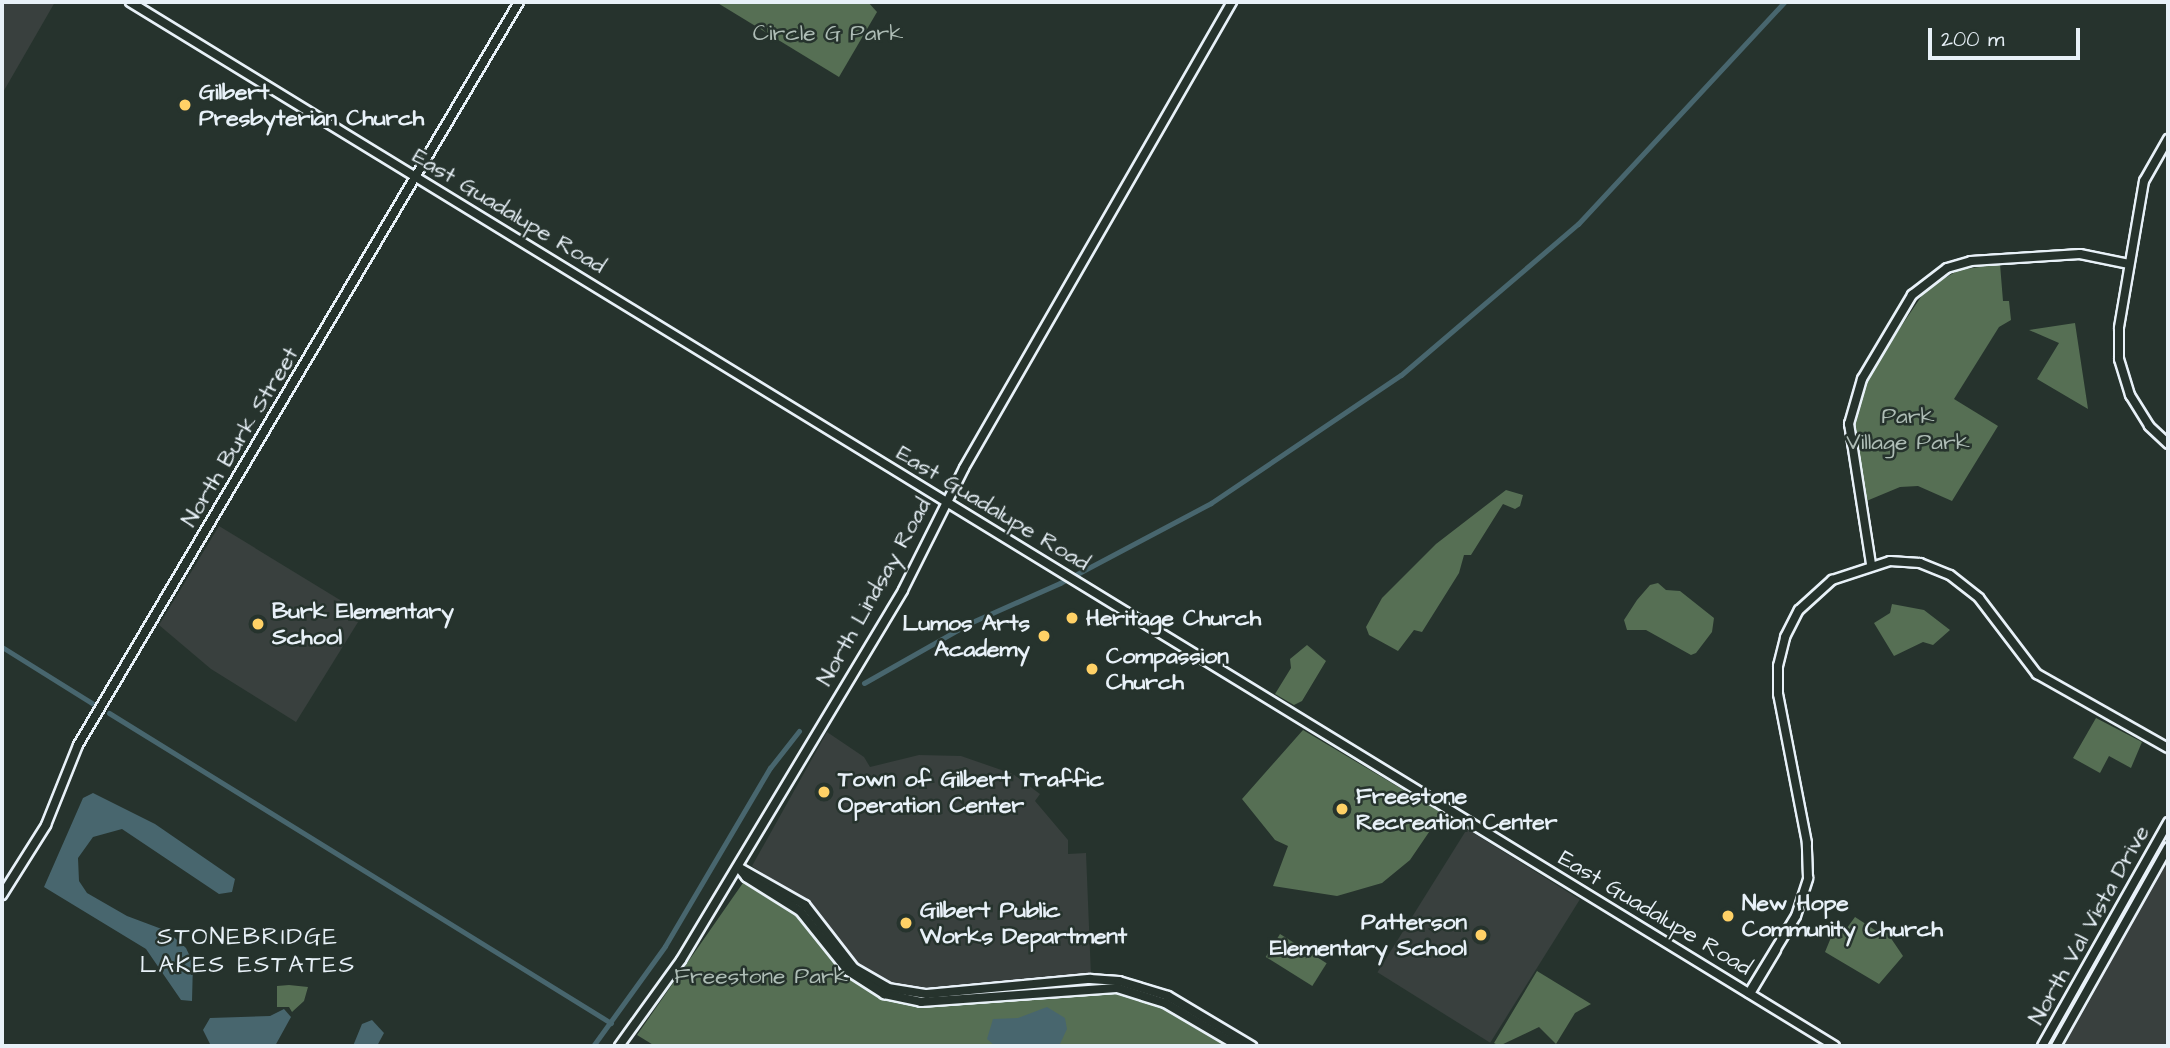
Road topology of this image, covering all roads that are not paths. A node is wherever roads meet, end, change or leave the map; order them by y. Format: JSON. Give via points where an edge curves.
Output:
{"nodes":[{"id":1,"x":130,"y":2,"type":"edge"},
{"id":2,"x":519,"y":2,"type":"edge"},
{"id":3,"x":1232,"y":2,"type":"edge"},
{"id":4,"x":2168,"y":139,"type":"edge"},
{"id":5,"x":417,"y":177,"type":"junction"},
{"id":6,"x":2130,"y":261,"type":"junction"},
{"id":7,"x":2168,"y":444,"type":"edge"},
{"id":8,"x":947,"y":502,"type":"junction"},
{"id":9,"x":1871,"y":564,"type":"junction"},
{"id":10,"x":2152,"y":741,"type":"junction"},
{"id":11,"x":2168,"y":748,"type":"edge"},
{"id":12,"x":2168,"y":754,"type":"edge"},
{"id":13,"x":2168,"y":822,"type":"edge"},
{"id":14,"x":2168,"y":847,"type":"edge"},
{"id":15,"x":738,"y":867,"type":"junction"},
{"id":16,"x":2,"y":895,"type":"edge"},
{"id":17,"x":1749,"y":993,"type":"junction"},
{"id":18,"x":619,"y":1046,"type":"edge"},
{"id":19,"x":1238,"y":1046,"type":"edge"},
{"id":20,"x":1252,"y":1046,"type":"edge"},
{"id":21,"x":1835,"y":1046,"type":"edge"},
{"id":22,"x":2042,"y":1046,"type":"edge"},
{"id":23,"x":2056,"y":1046,"type":"edge"}],
"edges":[{"from":1,"to":5,"type":"street","name":"East Guadalupe Road"},
{"from":2,"to":5,"type":"street","name":"North Burk Street"},
{"from":3,"to":8,"type":"street","name":"North Lindsay Road"},
{"from":4,"to":6,"type":"street","via":[[2144,181]]},
{"from":5,"to":8,"type":"street","name":"East Guadalupe Road"},
{"from":5,"to":16,"type":"street","name":"North Burk Street","via":[[100,708],[68,764],[40,837]]},
{"from":6,"to":7,"type":"street","via":[[2119,359],[2131,396],[2149,426]]},
{"from":6,"to":9,"type":"street","via":[[2065,254],[1970,261],[1947,268],[1913,295],[1862,379],[1849,424]]},
{"from":8,"to":15,"type":"street","name":"North Lindsay Road","via":[[903,590]]},
{"from":8,"to":17,"type":"street","name":"East Guadalupe Road"},
{"from":9,"to":10,"type":"street","via":[[1904,561],[1950,575],[1979,598],[2037,674]]},
{"from":9,"to":17,"type":"street","via":[[1816,591],[1785,637],[1778,694],[1809,869],[1801,906]]},
{"from":10,"to":11,"type":"street"},
{"from":10,"to":12,"type":"street"},
{"from":13,"to":22,"type":"street","name":"North Val Vista Drive"},
{"from":14,"to":23,"type":"street","name":"North Val Vista Drive"},
{"from":15,"to":18,"type":"street","name":"North Lindsay Road","via":[[681,960]]},
{"from":15,"to":19,"type":"street","via":[[746,877],[800,911],[848,971],[884,994],[921,1002],[1117,988],[1165,1003]]},
{"from":15,"to":20,"type":"street","via":[[805,905],[854,968],[888,988],[927,995],[1090,979],[1119,981],[1168,996]]},
{"from":17,"to":21,"type":"street","name":"East Guadalupe Road"}]}
